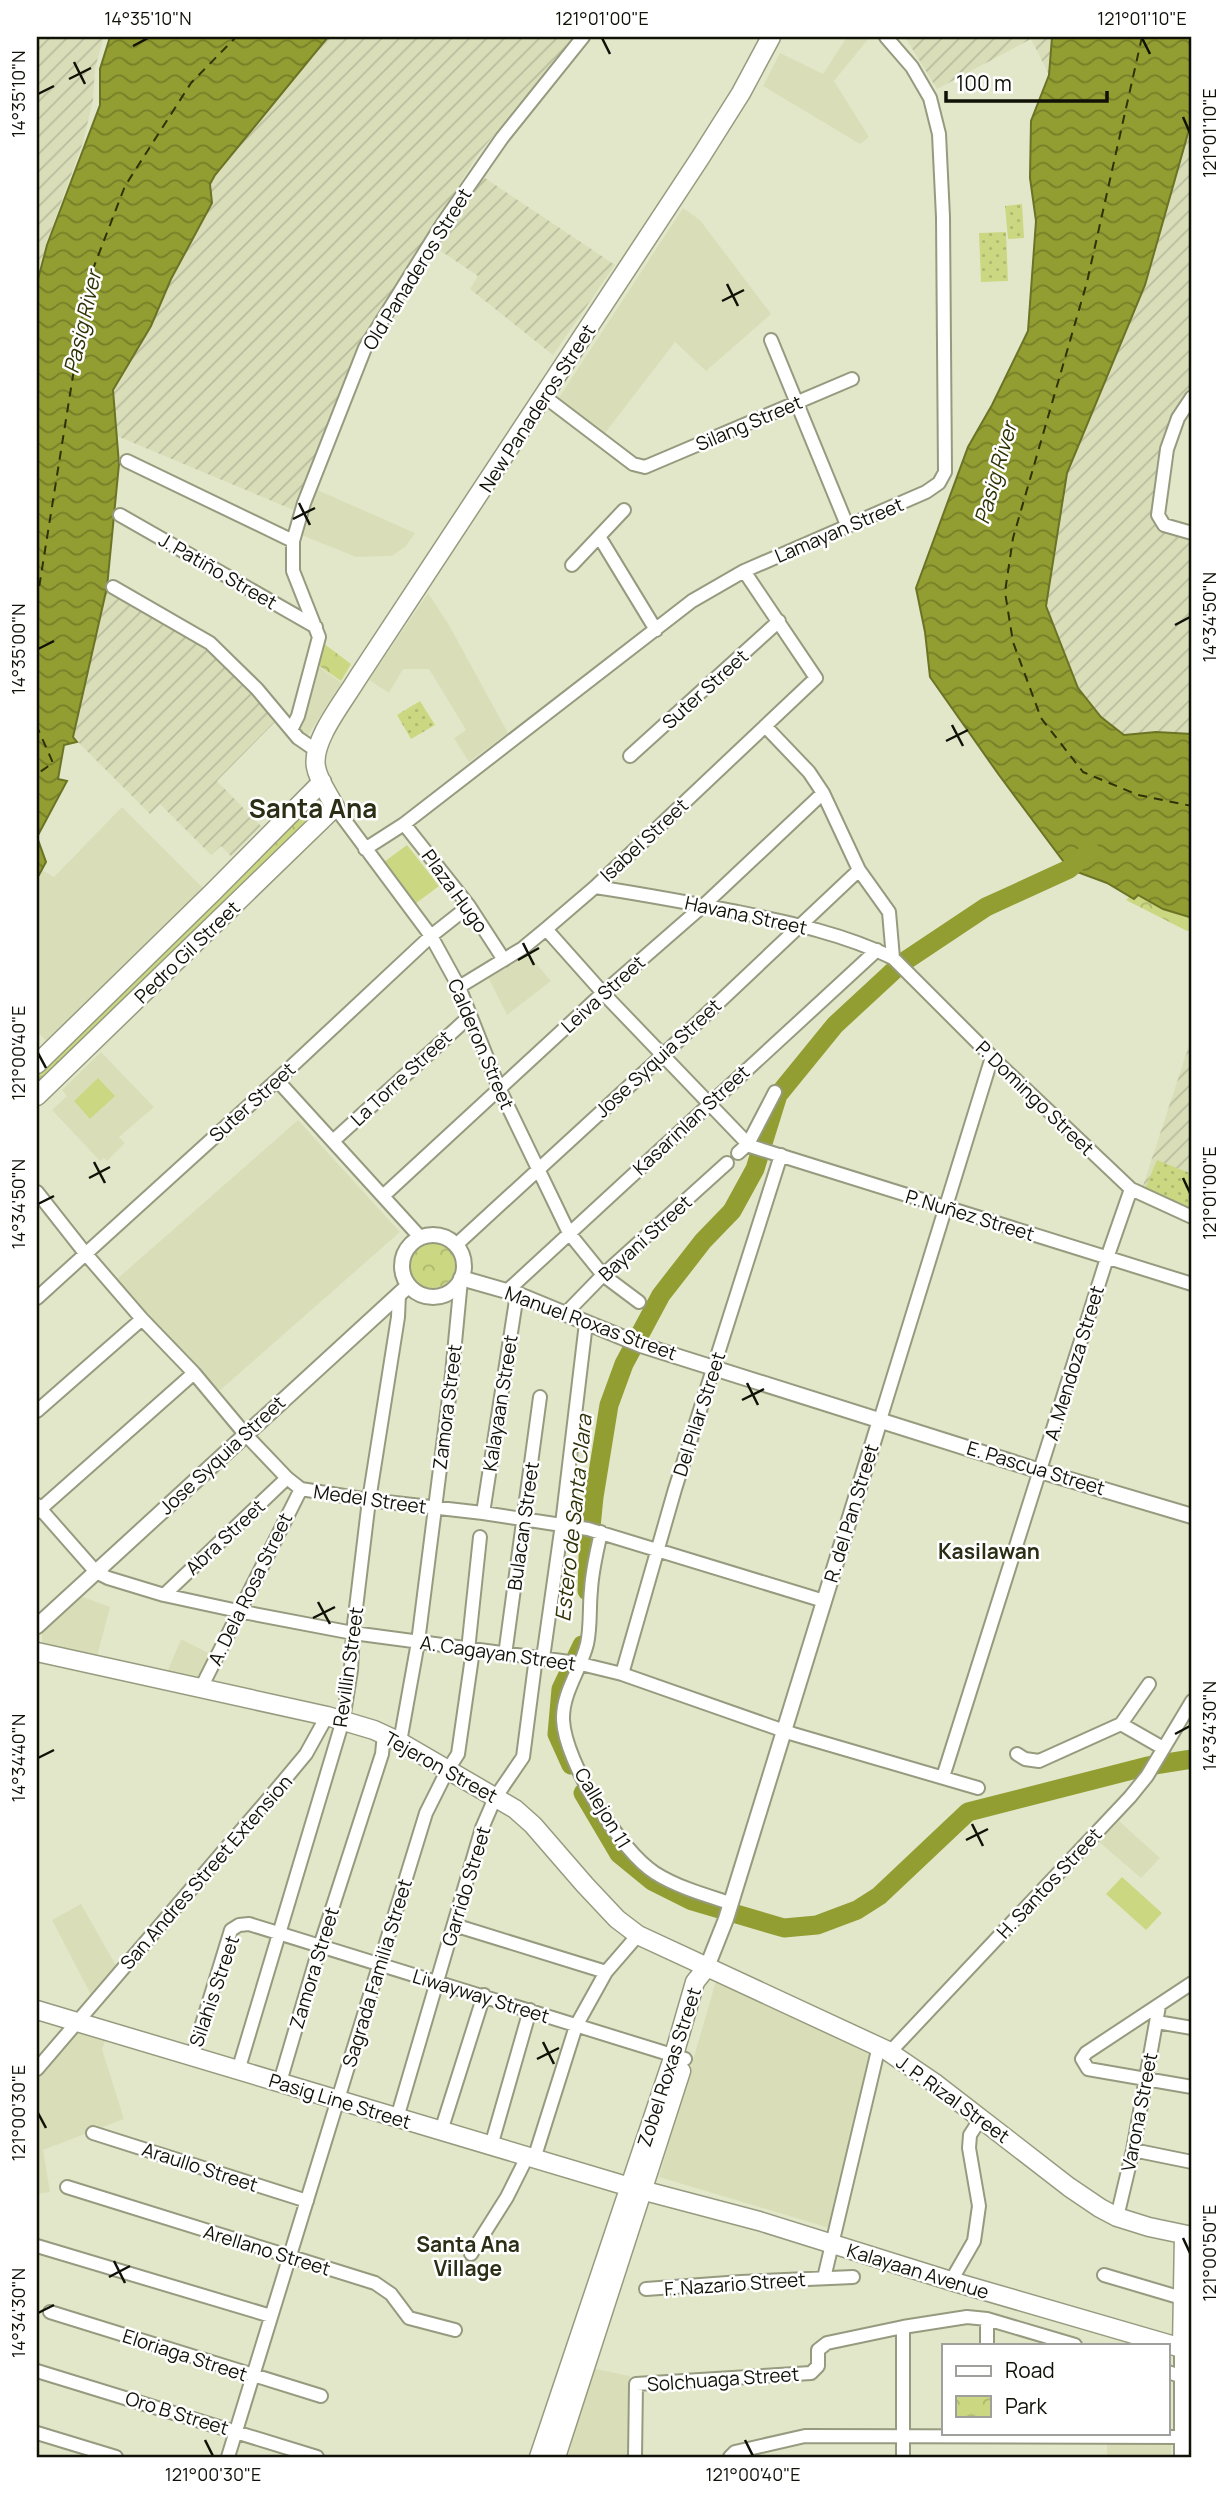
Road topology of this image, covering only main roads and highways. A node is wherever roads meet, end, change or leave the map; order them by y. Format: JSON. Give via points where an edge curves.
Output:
{"nodes":[{"id":1,"x":771,"y":37,"type":"edge"},
{"id":2,"x":322,"y":782,"type":"junction"},
{"id":3,"x":335,"y":807,"type":"joint"},
{"id":4,"x":37,"y":1064,"type":"edge"},
{"id":5,"x":37,"y":1096,"type":"edge"},
{"id":6,"x":37,"y":1652,"type":"edge"},
{"id":7,"x":707,"y":1967,"type":"junction"},
{"id":8,"x":37,"y":2010,"type":"edge"},
{"id":9,"x":637,"y":2189,"type":"junction"},
{"id":10,"x":1188,"y":2235,"type":"edge"},
{"id":11,"x":1188,"y":2300,"type":"edge"},
{"id":12,"x":1170,"y":2344,"type":"edge"},
{"id":13,"x":1170,"y":2344,"type":"edge"},
{"id":14,"x":1187,"y":2349,"type":"edge"},
{"id":15,"x":539,"y":2457,"type":"edge"},
{"id":16,"x":556,"y":2457,"type":"edge"}],
"edges":[{"from":1,"to":2,"type":"main road","name":"New Panaderos Street","via":[[704,152],[357,678],[317,751],[316,767]]},
{"from":2,"to":3,"type":"main road","name":"Calderon Street"},
{"from":2,"to":4,"type":"main road","name":"Pedro Gil Street"},
{"from":3,"to":5,"type":"main road","name":"Pedro Gil Street"},
{"from":6,"to":7,"type":"main road","name":"Tejeron Street","via":[[335,1718],[392,1738],[515,1809],[638,1936]]},
{"from":7,"to":9,"type":"main road","name":"Zobel Roxas Street","via":[[695,1982],[679,2057]]},
{"from":7,"to":10,"type":"main road","name":"J. P. Rizal Street","via":[[884,2049],[1069,2187],[1117,2217]]},
{"from":8,"to":9,"type":"main road","name":"Pasig Line Street"},
{"from":9,"to":12,"type":"main road","name":"Kalayaan Avenue"},
{"from":9,"to":15,"type":"main road","name":"Zobel Roxas Street"},
{"from":9,"to":16,"type":"main road","name":"Zobel Roxas Street"},
{"from":10,"to":11,"type":"main road"},
{"from":11,"to":14,"type":"main road"},
{"from":13,"to":14,"type":"main road","name":"Kalayaan Avenue"}]}
